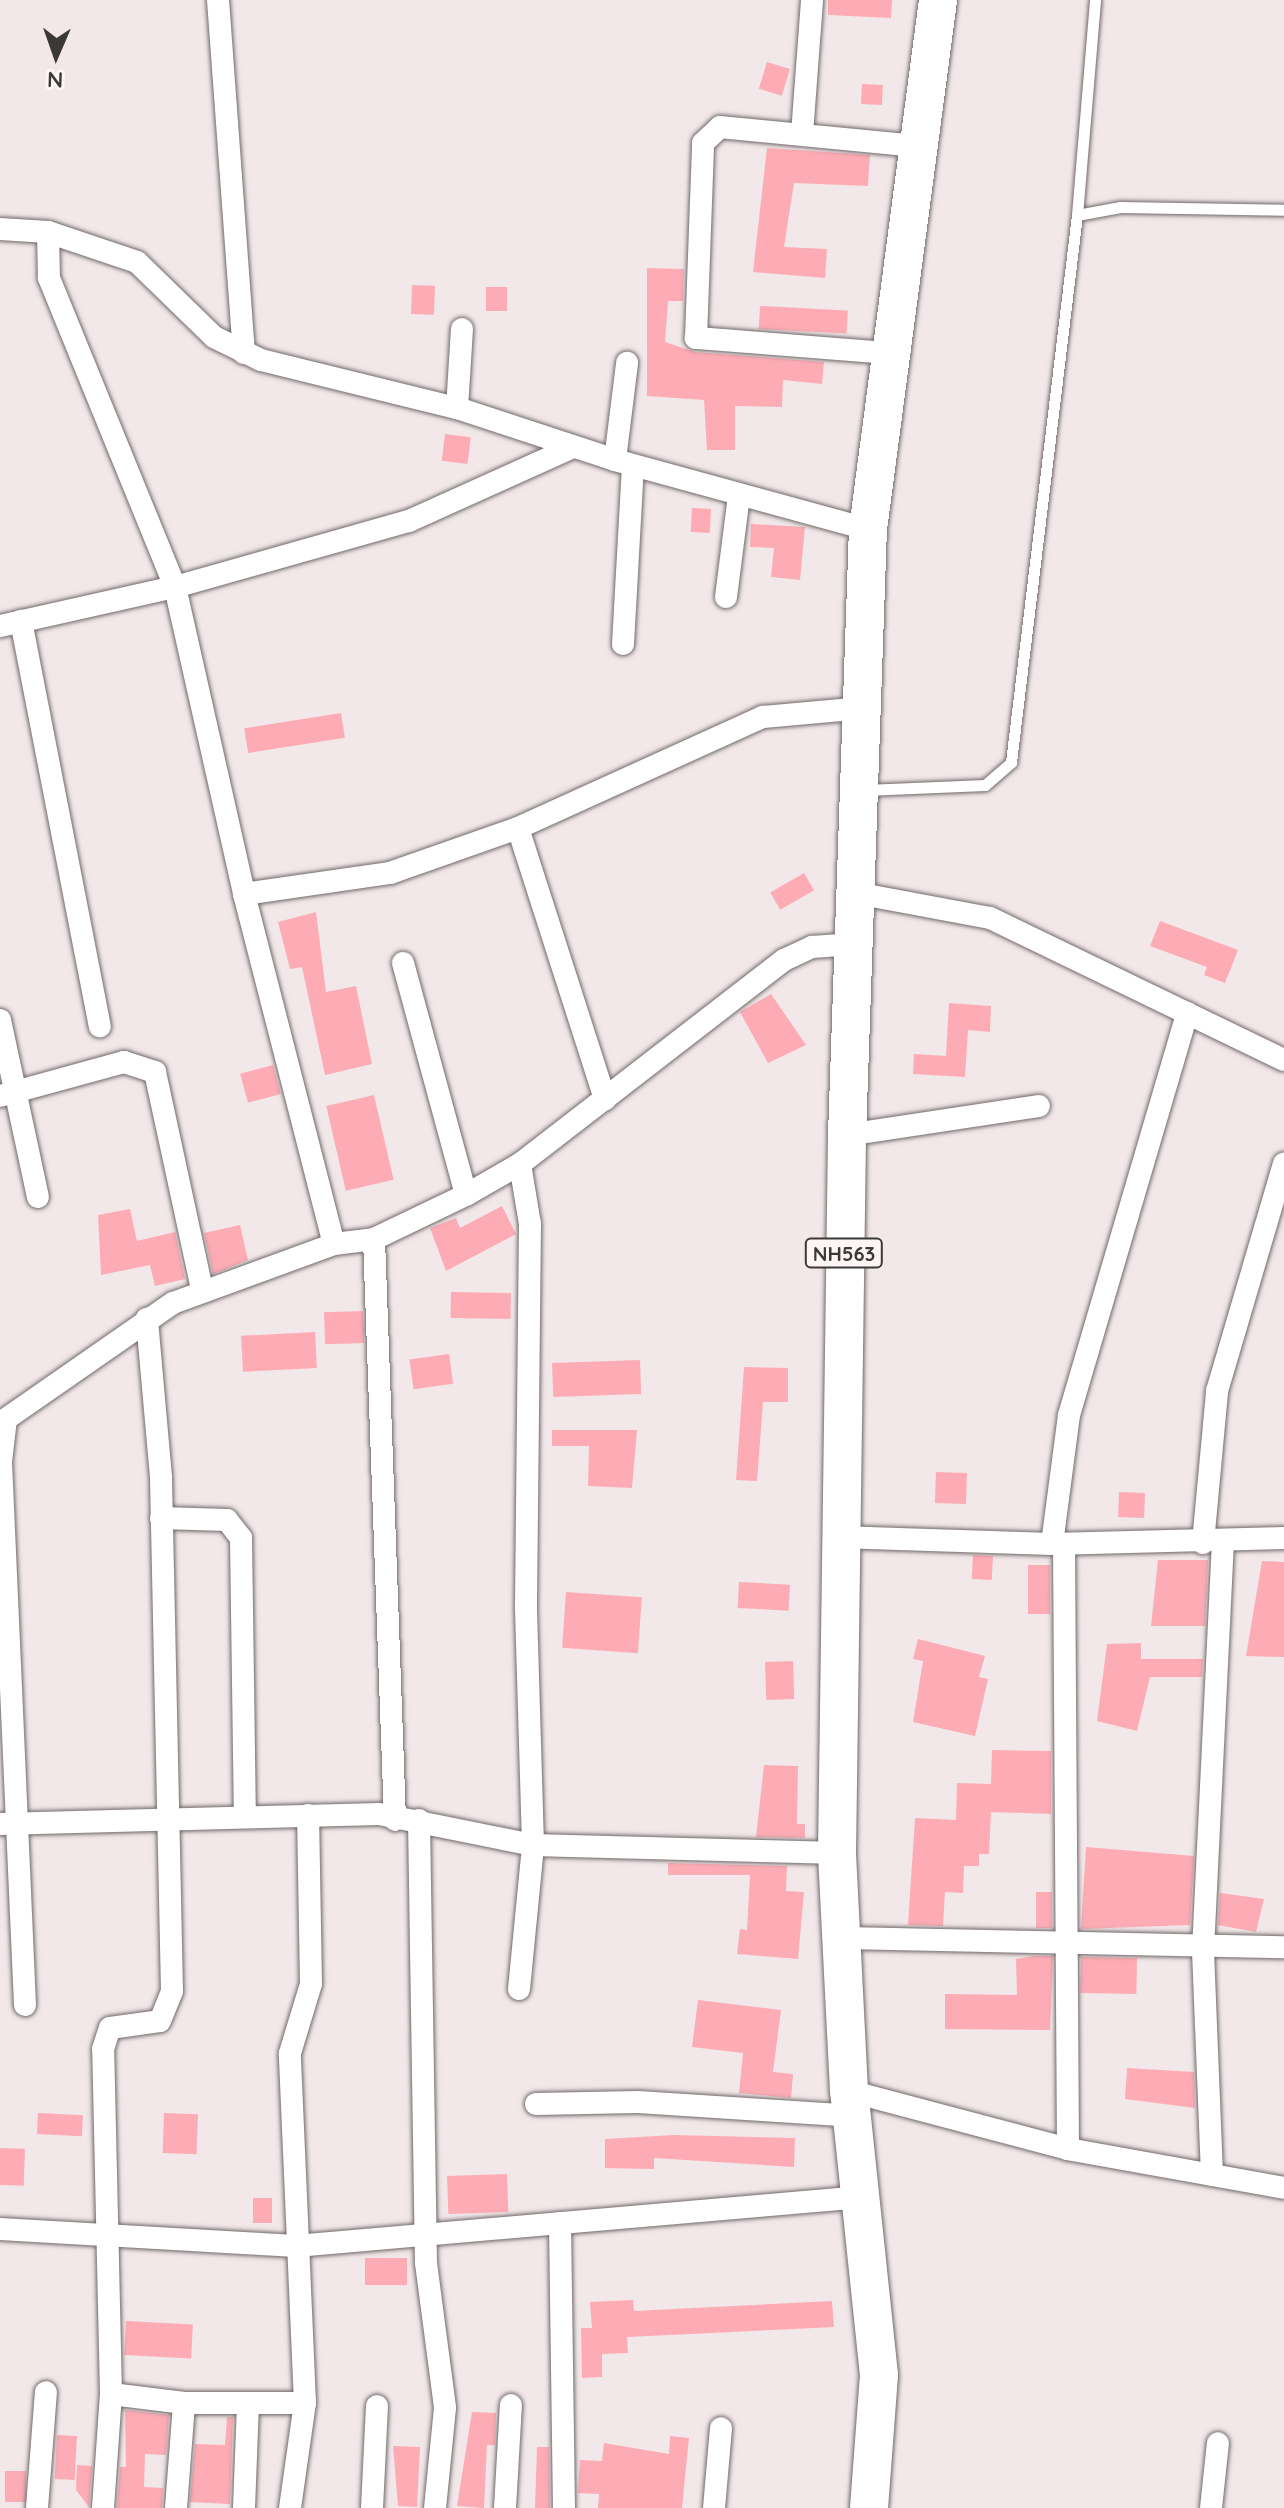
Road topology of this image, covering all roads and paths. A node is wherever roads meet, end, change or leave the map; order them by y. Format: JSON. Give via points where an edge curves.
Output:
{"nodes":[{"id":1,"x":218,"y":0,"type":"edge"},
{"id":2,"x":812,"y":0,"type":"edge"},
{"id":3,"x":938,"y":0,"type":"edge"},
{"id":4,"x":1095,"y":0,"type":"edge"},
{"id":5,"x":802,"y":134,"type":"junction"},
{"id":6,"x":919,"y":146,"type":"junction"},
{"id":7,"x":1284,"y":210,"type":"edge"},
{"id":8,"x":1077,"y":215,"type":"junction"},
{"id":9,"x":0,"y":229,"type":"edge"},
{"id":10,"x":48,"y":232,"type":"junction"},
{"id":11,"x":462,"y":329,"type":"dead end"},
{"id":12,"x":244,"y":353,"type":"junction"},
{"id":13,"x":888,"y":353,"type":"junction"},
{"id":14,"x":627,"y":363,"type":"dead end"},
{"id":15,"x":457,"y":408,"type":"junction"},
{"id":16,"x":573,"y":447,"type":"junction"},
{"id":17,"x":624,"y":463,"type":"junction"},
{"id":18,"x":739,"y":495,"type":"junction"},
{"id":19,"x":868,"y":529,"type":"junction"},
{"id":20,"x":175,"y":587,"type":"junction"},
{"id":21,"x":726,"y":597,"type":"dead end"},
{"id":22,"x":10,"y":624,"type":"edge"},
{"id":23,"x":623,"y":644,"type":"dead end"},
{"id":24,"x":864,"y":708,"type":"junction"},
{"id":25,"x":861,"y":790,"type":"junction"},
{"id":26,"x":518,"y":828,"type":"junction"},
{"id":27,"x":856,"y":893,"type":"junction"},
{"id":28,"x":244,"y":894,"type":"junction"},
{"id":29,"x":854,"y":944,"type":"junction"},
{"id":30,"x":403,"y":963,"type":"dead end"},
{"id":31,"x":1187,"y":1013,"type":"junction"},
{"id":32,"x":0,"y":1020,"type":"edge"},
{"id":33,"x":100,"y":1026,"type":"dead end"},
{"id":34,"x":1284,"y":1060,"type":"edge"},
{"id":35,"x":7,"y":1094,"type":"edge"},
{"id":36,"x":605,"y":1099,"type":"junction"},
{"id":37,"x":1039,"y":1106,"type":"dead end"},
{"id":38,"x":847,"y":1135,"type":"junction"},
{"id":39,"x":520,"y":1164,"type":"junction"},
{"id":40,"x":1284,"y":1164,"type":"edge"},
{"id":41,"x":466,"y":1195,"type":"junction"},
{"id":42,"x":38,"y":1197,"type":"dead end"},
{"id":43,"x":374,"y":1239,"type":"junction"},
{"id":44,"x":334,"y":1244,"type":"junction"},
{"id":45,"x":202,"y":1290,"type":"junction"},
{"id":46,"x":147,"y":1319,"type":"junction"},
{"id":47,"x":161,"y":1518,"type":"junction"},
{"id":48,"x":838,"y":1537,"type":"junction"},
{"id":49,"x":1284,"y":1538,"type":"edge"},
{"id":50,"x":1213,"y":1543,"type":"junction"},
{"id":51,"x":1058,"y":1544,"type":"junction"},
{"id":52,"x":166,"y":1815,"type":"junction"},
{"id":53,"x":245,"y":1815,"type":"junction"},
{"id":54,"x":308,"y":1815,"type":"junction"},
{"id":55,"x":395,"y":1820,"type":"junction"},
{"id":56,"x":419,"y":1820,"type":"junction"},
{"id":57,"x":10,"y":1824,"type":"edge"},
{"id":58,"x":533,"y":1845,"type":"junction"},
{"id":59,"x":837,"y":1853,"type":"junction"},
{"id":60,"x":844,"y":1938,"type":"junction"},
{"id":61,"x":1065,"y":1947,"type":"junction"},
{"id":62,"x":1284,"y":1947,"type":"edge"},
{"id":63,"x":1203,"y":1950,"type":"junction"},
{"id":64,"x":519,"y":1989,"type":"dead end"},
{"id":65,"x":25,"y":2005,"type":"dead end"},
{"id":66,"x":850,"y":2103,"type":"junction"},
{"id":67,"x":536,"y":2104,"type":"dead end"},
{"id":68,"x":1068,"y":2149,"type":"junction"},
{"id":69,"x":1212,"y":2175,"type":"junction"},
{"id":70,"x":1283,"y":2186,"type":"edge"},
{"id":71,"x":862,"y":2197,"type":"junction"},
{"id":72,"x":560,"y":2223,"type":"junction"},
{"id":73,"x":0,"y":2229,"type":"edge"},
{"id":74,"x":426,"y":2231,"type":"junction"},
{"id":75,"x":104,"y":2233,"type":"junction"},
{"id":76,"x":296,"y":2246,"type":"junction"},
{"id":77,"x":46,"y":2392,"type":"dead end"},
{"id":78,"x":111,"y":2394,"type":"junction"},
{"id":79,"x":184,"y":2403,"type":"junction"},
{"id":80,"x":248,"y":2403,"type":"junction"},
{"id":81,"x":305,"y":2403,"type":"junction"},
{"id":82,"x":511,"y":2405,"type":"dead end"},
{"id":83,"x":377,"y":2406,"type":"dead end"},
{"id":84,"x":721,"y":2428,"type":"dead end"},
{"id":85,"x":1218,"y":2443,"type":"dead end"},
{"id":86,"x":37,"y":2508,"type":"edge"},
{"id":87,"x":103,"y":2508,"type":"edge"},
{"id":88,"x":176,"y":2508,"type":"edge"},
{"id":89,"x":244,"y":2508,"type":"edge"},
{"id":90,"x":290,"y":2508,"type":"edge"},
{"id":91,"x":372,"y":2508,"type":"edge"},
{"id":92,"x":435,"y":2508,"type":"edge"},
{"id":93,"x":505,"y":2508,"type":"edge"},
{"id":94,"x":564,"y":2508,"type":"edge"},
{"id":95,"x":714,"y":2508,"type":"edge"},
{"id":96,"x":869,"y":2508,"type":"edge"},
{"id":97,"x":1211,"y":2508,"type":"edge"}],
"edges":[{"from":1,"to":12,"type":"street"},
{"from":2,"to":5,"type":"street"},
{"from":3,"to":6,"type":"highway","number":"NH563"},
{"from":4,"to":8,"type":"lane"},
{"from":5,"to":6,"type":"street"},
{"from":5,"to":13,"type":"street","via":[[709,131],[696,338]]},
{"from":6,"to":13,"type":"highway","number":"NH563"},
{"from":7,"to":8,"type":"lane","via":[[1120,207]]},
{"from":8,"to":25,"type":"lane","via":[[1011,762],[985,785]]},
{"from":9,"to":10,"type":"street"},
{"from":10,"to":12,"type":"street","via":[[137,262],[214,337]]},
{"from":10,"to":20,"type":"street","via":[[49,278]]},
{"from":11,"to":15,"type":"street"},
{"from":12,"to":15,"type":"street"},
{"from":13,"to":19,"type":"highway","number":"NH563"},
{"from":14,"to":17,"type":"street"},
{"from":15,"to":16,"type":"street"},
{"from":16,"to":17,"type":"street"},
{"from":16,"to":20,"type":"street","via":[[454,506]]},
{"from":17,"to":18,"type":"street"},
{"from":17,"to":23,"type":"street"},
{"from":18,"to":19,"type":"street"},
{"from":18,"to":21,"type":"street"},
{"from":19,"to":24,"type":"highway","number":"NH563"},
{"from":20,"to":22,"type":"street"},
{"from":20,"to":28,"type":"street"},
{"from":22,"to":33,"type":"street"},
{"from":24,"to":25,"type":"highway","number":"NH563"},
{"from":24,"to":26,"type":"street","via":[[763,717]]},
{"from":25,"to":27,"type":"highway","number":"NH563"},
{"from":26,"to":28,"type":"street","via":[[379,876]]},
{"from":26,"to":36,"type":"street"},
{"from":27,"to":29,"type":"highway","number":"NH563"},
{"from":27,"to":31,"type":"street","via":[[990,918]]},
{"from":28,"to":44,"type":"street"},
{"from":29,"to":36,"type":"street","via":[[795,953]]},
{"from":29,"to":38,"type":"highway","number":"NH563"},
{"from":30,"to":41,"type":"street"},
{"from":31,"to":34,"type":"street"},
{"from":31,"to":51,"type":"street","via":[[1069,1415]]},
{"from":32,"to":35,"type":"street"},
{"from":35,"to":42,"type":"street"},
{"from":35,"to":45,"type":"street","via":[[124,1062],[155,1072]]},
{"from":36,"to":39,"type":"street"},
{"from":37,"to":38,"type":"street"},
{"from":38,"to":48,"type":"highway","number":"NH563"},
{"from":39,"to":41,"type":"street"},
{"from":39,"to":58,"type":"street","via":[[530,1224],[526,1604]]},
{"from":40,"to":50,"type":"street","via":[[1217,1391]]},
{"from":41,"to":43,"type":"street"},
{"from":43,"to":44,"type":"street"},
{"from":43,"to":55,"type":"street"},
{"from":44,"to":45,"type":"street"},
{"from":45,"to":46,"type":"street"},
{"from":46,"to":47,"type":"street"},
{"from":46,"to":57,"type":"street","via":[[6,1419],[1,1439]]},
{"from":47,"to":52,"type":"street"},
{"from":47,"to":53,"type":"street","via":[[227,1520],[241,1538]]},
{"from":48,"to":51,"type":"street"},
{"from":48,"to":59,"type":"highway","number":"NH563"},
{"from":49,"to":50,"type":"street"},
{"from":50,"to":51,"type":"street"},
{"from":50,"to":63,"type":"street"},
{"from":51,"to":61,"type":"street"},
{"from":52,"to":53,"type":"street"},
{"from":52,"to":57,"type":"street"},
{"from":52,"to":75,"type":"street","via":[[171,2004],[160,2021],[110,2028],[105,2035]]},
{"from":53,"to":54,"type":"street"},
{"from":54,"to":55,"type":"street"},
{"from":54,"to":76,"type":"street","via":[[311,1984],[290,2053]]},
{"from":55,"to":56,"type":"street"},
{"from":56,"to":58,"type":"street"},
{"from":56,"to":74,"type":"street"},
{"from":57,"to":65,"type":"street"},
{"from":58,"to":59,"type":"street"},
{"from":58,"to":64,"type":"street"},
{"from":59,"to":60,"type":"highway","number":"NH563"},
{"from":60,"to":61,"type":"street"},
{"from":60,"to":66,"type":"highway","number":"NH563"},
{"from":61,"to":63,"type":"street"},
{"from":61,"to":68,"type":"street"},
{"from":62,"to":63,"type":"street"},
{"from":63,"to":69,"type":"street"},
{"from":66,"to":67,"type":"street"},
{"from":66,"to":68,"type":"street"},
{"from":66,"to":71,"type":"highway","number":"NH563"},
{"from":68,"to":69,"type":"street"},
{"from":69,"to":70,"type":"street"},
{"from":71,"to":72,"type":"street"},
{"from":71,"to":96,"type":"highway","number":"NH563","via":[[879,2375]]},
{"from":72,"to":74,"type":"street"},
{"from":72,"to":94,"type":"street"},
{"from":73,"to":75,"type":"street"},
{"from":74,"to":76,"type":"street"},
{"from":74,"to":92,"type":"street","via":[[445,2408]]},
{"from":75,"to":76,"type":"street"},
{"from":75,"to":78,"type":"street"},
{"from":76,"to":81,"type":"street"},
{"from":77,"to":86,"type":"street"},
{"from":78,"to":79,"type":"street"},
{"from":78,"to":87,"type":"street"},
{"from":79,"to":80,"type":"street"},
{"from":79,"to":88,"type":"street"},
{"from":80,"to":81,"type":"street"},
{"from":80,"to":89,"type":"street"},
{"from":81,"to":90,"type":"street"},
{"from":82,"to":93,"type":"street"},
{"from":83,"to":91,"type":"street"},
{"from":84,"to":95,"type":"street"},
{"from":85,"to":97,"type":"street"}]}
